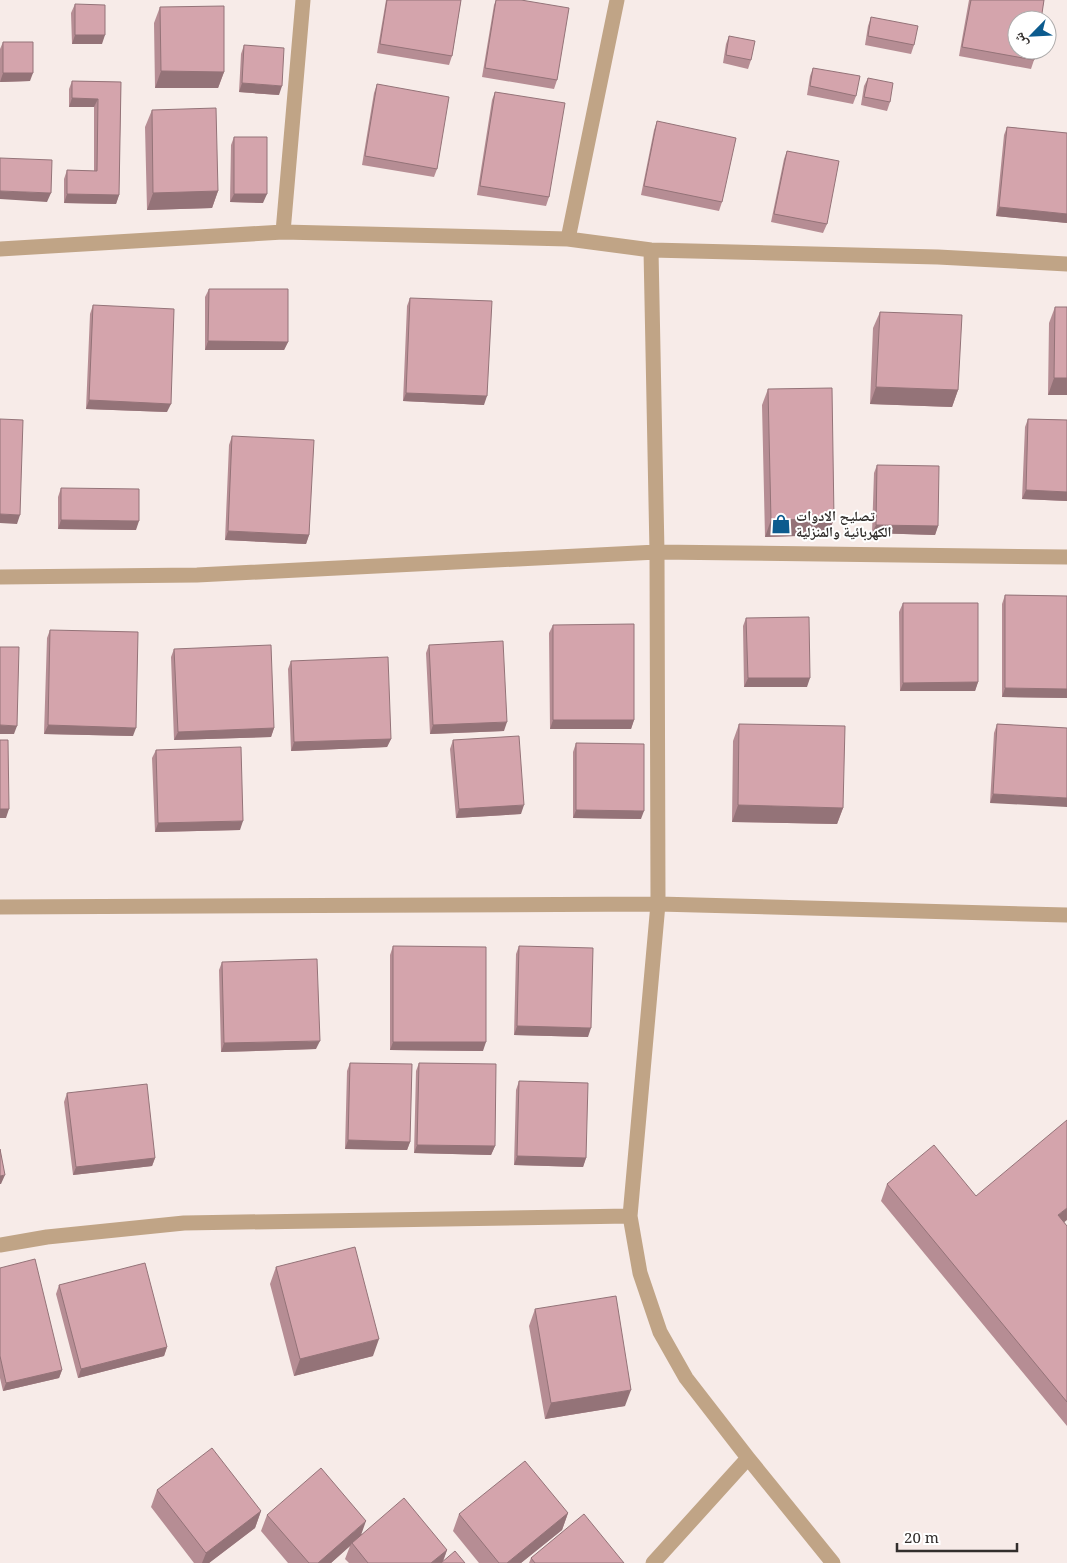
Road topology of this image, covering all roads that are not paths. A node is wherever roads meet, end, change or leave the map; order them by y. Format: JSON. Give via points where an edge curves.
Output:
{"nodes":[{"id":1,"x":303,"y":0,"type":"edge"},
{"id":2,"x":617,"y":0,"type":"edge"},
{"id":3,"x":283,"y":232,"type":"junction"},
{"id":4,"x":568,"y":239,"type":"junction"},
{"id":5,"x":0,"y":249,"type":"edge"},
{"id":6,"x":651,"y":250,"type":"junction"},
{"id":7,"x":1067,"y":264,"type":"edge"},
{"id":8,"x":657,"y":552,"type":"junction"},
{"id":9,"x":1067,"y":557,"type":"edge"},
{"id":10,"x":0,"y":576,"type":"edge"},
{"id":11,"x":658,"y":904,"type":"junction"},
{"id":12,"x":0,"y":907,"type":"edge"},
{"id":13,"x":1067,"y":915,"type":"edge"},
{"id":14,"x":630,"y":1216,"type":"junction"},
{"id":15,"x":0,"y":1245,"type":"edge"},
{"id":16,"x":748,"y":1458,"type":"junction"},
{"id":17,"x":653,"y":1563,"type":"edge"},
{"id":18,"x":833,"y":1563,"type":"edge"}],
"edges":[{"from":1,"to":3,"type":"street"},
{"from":2,"to":4,"type":"street"},
{"from":3,"to":4,"type":"street"},
{"from":3,"to":5,"type":"street"},
{"from":4,"to":6,"type":"street"},
{"from":6,"to":7,"type":"street","via":[[938,257]]},
{"from":6,"to":8,"type":"street"},
{"from":8,"to":9,"type":"street"},
{"from":8,"to":10,"type":"street","via":[[197,575]]},
{"from":8,"to":11,"type":"street"},
{"from":11,"to":12,"type":"street"},
{"from":11,"to":13,"type":"street"},
{"from":11,"to":14,"type":"street"},
{"from":14,"to":15,"type":"street","via":[[184,1223]]},
{"from":14,"to":16,"type":"street","via":[[640,1273],[660,1332],[686,1378]]},
{"from":16,"to":17,"type":"street"},
{"from":16,"to":18,"type":"street"}]}
